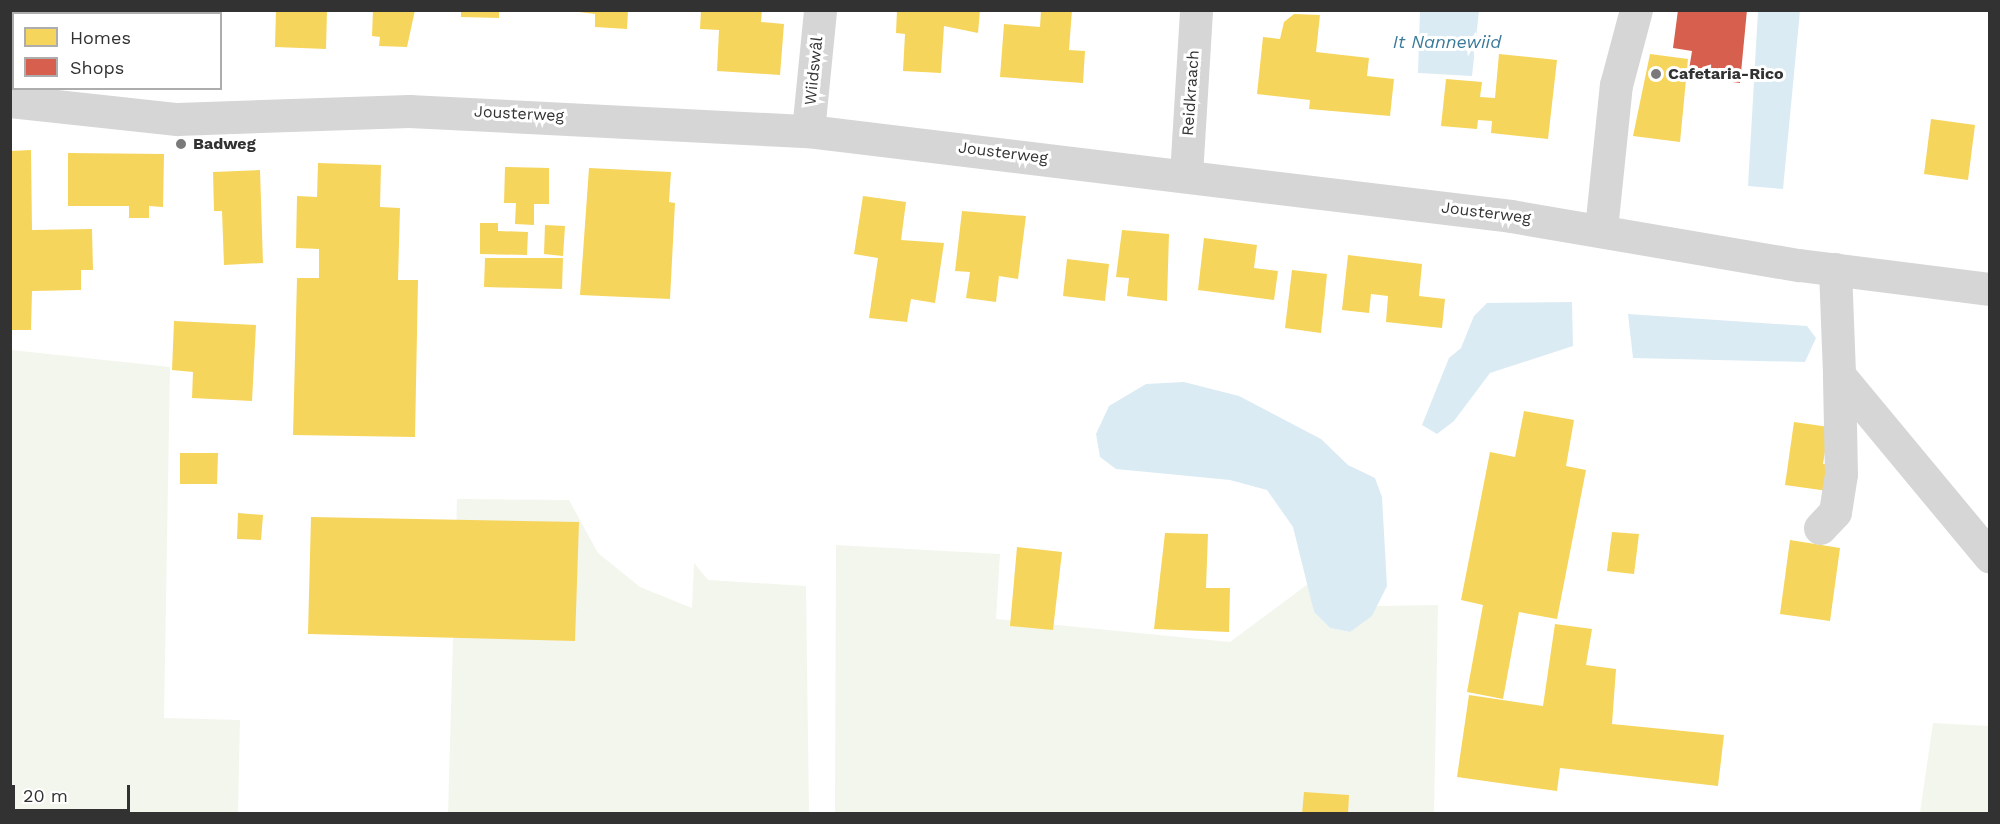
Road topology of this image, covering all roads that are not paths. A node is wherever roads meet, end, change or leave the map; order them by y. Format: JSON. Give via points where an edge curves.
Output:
{"nodes":[{"id":1,"x":820,"y":10,"type":"edge"},
{"id":2,"x":1196,"y":10,"type":"edge"},
{"id":3,"x":1636,"y":10,"type":"edge"},
{"id":4,"x":10,"y":101,"type":"edge"},
{"id":5,"x":808,"y":131,"type":"junction"},
{"id":6,"x":1186,"y":175,"type":"junction"},
{"id":7,"x":1601,"y":229,"type":"junction"},
{"id":8,"x":1834,"y":269,"type":"junction"},
{"id":9,"x":1989,"y":289,"type":"edge"},
{"id":10,"x":1839,"y":375,"type":"junction"},
{"id":11,"x":1820,"y":528,"type":"dead end"},
{"id":12,"x":1989,"y":557,"type":"edge"}],
"edges":[{"from":1,"to":5,"type":"street","name":"Wiidswâl"},
{"from":2,"to":6,"type":"street","name":"Reidkraach"},
{"from":3,"to":7,"type":"street","via":[[1617,85]]},
{"from":4,"to":5,"type":"street","name":"Jousterweg","via":[[177,119],[420,111]]},
{"from":5,"to":6,"type":"street","name":"Jousterweg"},
{"from":6,"to":7,"type":"street","name":"Jousterweg"},
{"from":7,"to":8,"type":"street","name":"Jousterweg"},
{"from":8,"to":9,"type":"street","name":"Jousterweg"},
{"from":8,"to":10,"type":"street"},
{"from":10,"to":11,"type":"street","via":[[1841,474],[1835,512]]},
{"from":10,"to":12,"type":"street"}]}
